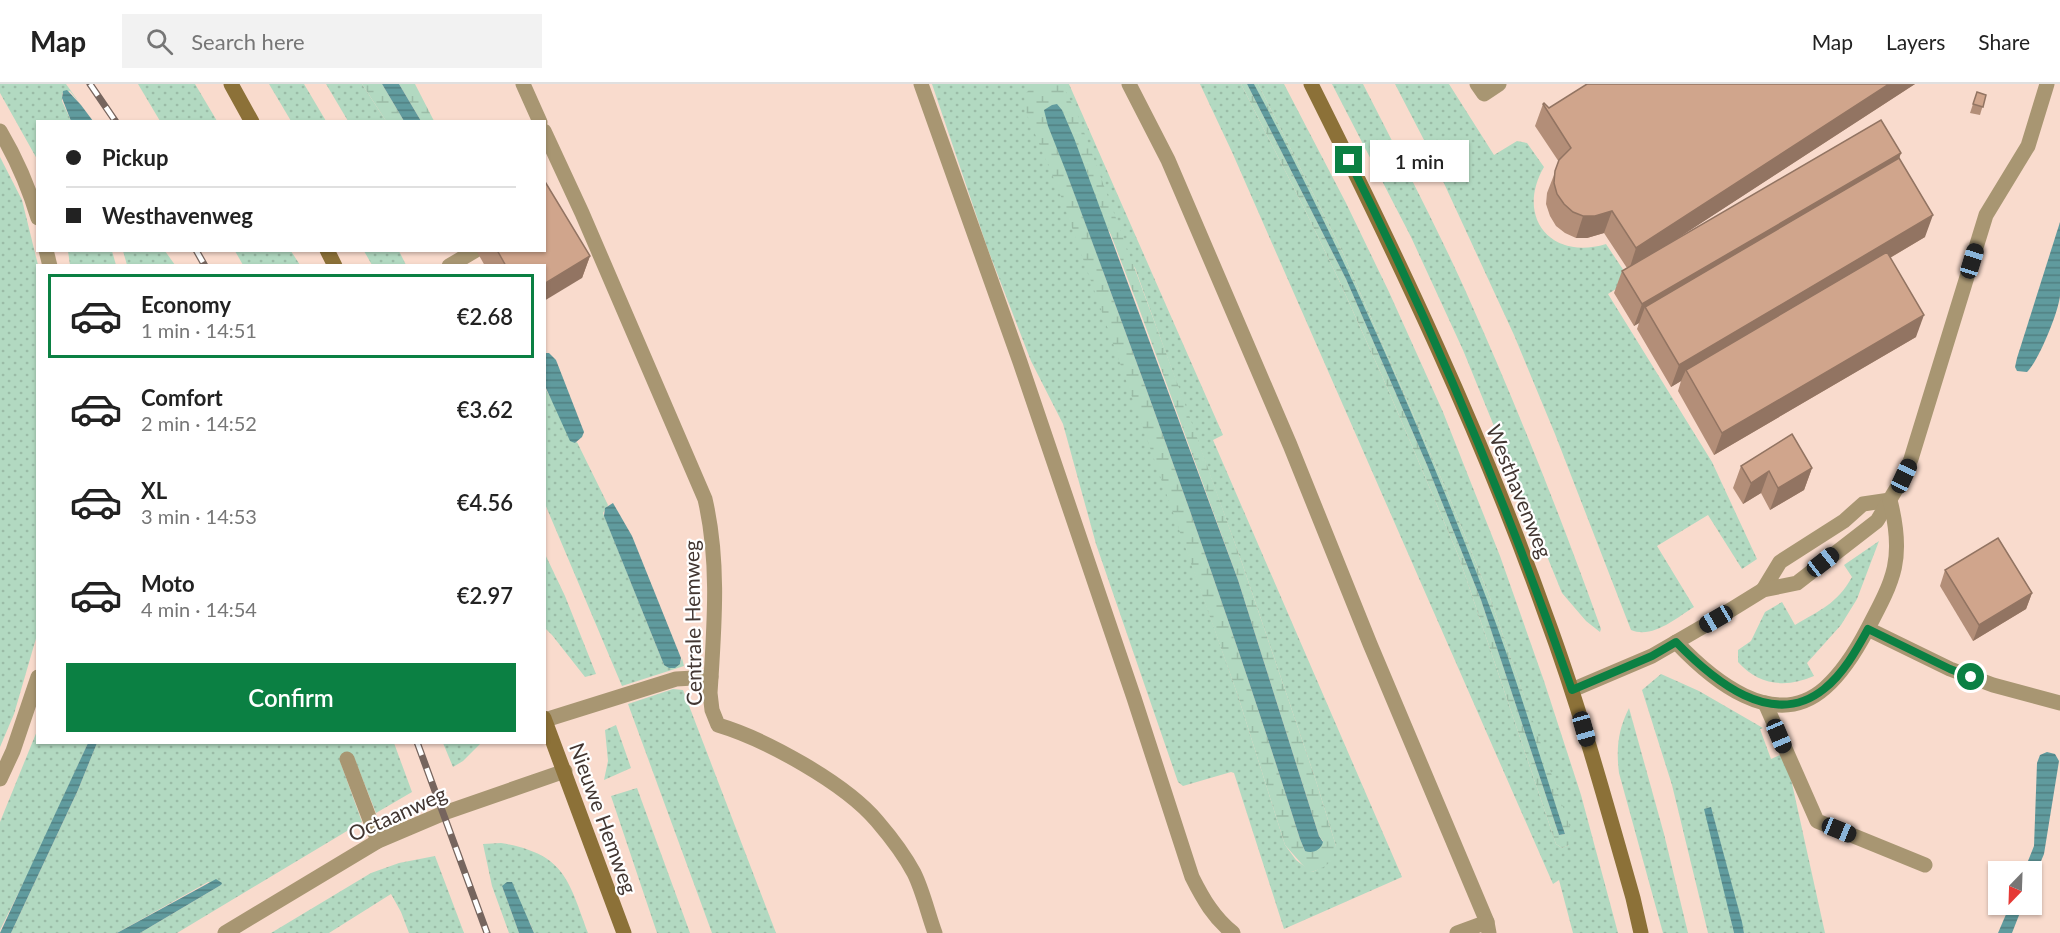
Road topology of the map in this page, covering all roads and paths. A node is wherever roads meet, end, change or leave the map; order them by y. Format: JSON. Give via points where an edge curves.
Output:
{"nodes":[{"id":1,"x":231,"y":84,"type":"edge"},
{"id":2,"x":523,"y":84,"type":"edge"},
{"id":3,"x":921,"y":84,"type":"edge"},
{"id":4,"x":1129,"y":84,"type":"edge"},
{"id":5,"x":1311,"y":84,"type":"edge"},
{"id":6,"x":1477,"y":84,"type":"edge"},
{"id":7,"x":1499,"y":84,"type":"edge"},
{"id":8,"x":2047,"y":84,"type":"edge"},
{"id":9,"x":251,"y":120,"type":"edge"},
{"id":10,"x":539,"y":120,"type":"edge"},
{"id":11,"x":0,"y":131,"type":"edge"},
{"id":12,"x":546,"y":135,"type":"edge"},
{"id":13,"x":36,"y":211,"type":"edge"},
{"id":14,"x":472,"y":252,"type":"edge"},
{"id":15,"x":453,"y":261,"type":"edge"},
{"id":16,"x":1890,"y":500,"type":"junction"},
{"id":17,"x":1763,"y":590,"type":"junction"},
{"id":18,"x":1868,"y":629,"type":"junction"},
{"id":19,"x":1676,"y":642,"type":"junction"},
{"id":20,"x":711,"y":677,"type":"junction"},
{"id":21,"x":36,"y":683,"type":"edge"},
{"id":22,"x":1572,"y":690,"type":"junction"},
{"id":23,"x":1765,"y":703,"type":"junction"},
{"id":24,"x":2060,"y":703,"type":"edge"},
{"id":25,"x":546,"y":719,"type":"edge"},
{"id":26,"x":546,"y":721,"type":"edge"},
{"id":27,"x":346,"y":759,"type":"dead end"},
{"id":28,"x":566,"y":771,"type":"junction"},
{"id":29,"x":0,"y":779,"type":"edge"},
{"id":30,"x":378,"y":841,"type":"junction"},
{"id":31,"x":1924,"y":865,"type":"dead end"},
{"id":32,"x":1488,"y":928,"type":"edge"},
{"id":33,"x":225,"y":933,"type":"edge"},
{"id":34,"x":624,"y":933,"type":"edge"},
{"id":35,"x":935,"y":933,"type":"edge"},
{"id":36,"x":1233,"y":933,"type":"edge"},
{"id":37,"x":1457,"y":933,"type":"edge"},
{"id":38,"x":1641,"y":933,"type":"edge"}],
"edges":[{"from":1,"to":9,"type":"street"},
{"from":2,"to":10,"type":"street"},
{"from":3,"to":36,"type":"street","via":[[1024,373],[1192,877],[1215,916]]},
{"from":4,"to":32,"type":"street","via":[[1168,160],[1290,445]]},
{"from":5,"to":22,"type":"street","name":"Westhavenweg","via":[[1387,236],[1460,397]]},
{"from":6,"to":7,"type":"street","via":[[1484,94]]},
{"from":8,"to":16,"type":"street","via":[[2028,146],[1986,215],[1911,459]]},
{"from":11,"to":13,"type":"street"},
{"from":12,"to":20,"type":"street","name":"Centrale Hemweg","via":[[705,500],[714,553]]},
{"from":14,"to":15,"type":"street"},
{"from":16,"to":17,"type":"street","via":[[1877,521],[1797,583]]},
{"from":16,"to":17,"type":"street","via":[[1863,504],[1844,521],[1780,562]]},
{"from":16,"to":18,"type":"street","via":[[1898,547],[1895,568],[1889,589]]},
{"from":17,"to":19,"type":"street"},
{"from":18,"to":23,"type":"street","via":[[1848,663],[1823,690],[1800,702]]},
{"from":18,"to":24,"type":"street","via":[[1950,669]]},
{"from":19,"to":22,"type":"street"},
{"from":19,"to":23,"type":"street","via":[[1726,686]]},
{"from":20,"to":25,"type":"street","via":[[676,679]]},
{"from":20,"to":35,"type":"street","name":"Centrale Hemweg","via":[[711,701],[718,724],[814,772],[876,820],[914,874]]},
{"from":21,"to":29,"type":"street"},
{"from":22,"to":38,"type":"street","name":"Westhavenweg"},
{"from":23,"to":31,"type":"street","via":[[1817,821]]},
{"from":26,"to":28,"type":"street","name":"Nieuwe Hemweg"},
{"from":27,"to":30,"type":"street"},
{"from":28,"to":30,"type":"street","name":"Octaanweg","via":[[444,813]]},
{"from":28,"to":34,"type":"street","name":"Nieuwe Hemweg"},
{"from":30,"to":33,"type":"street","name":"Octaanweg"},
{"from":32,"to":37,"type":"street"}]}
